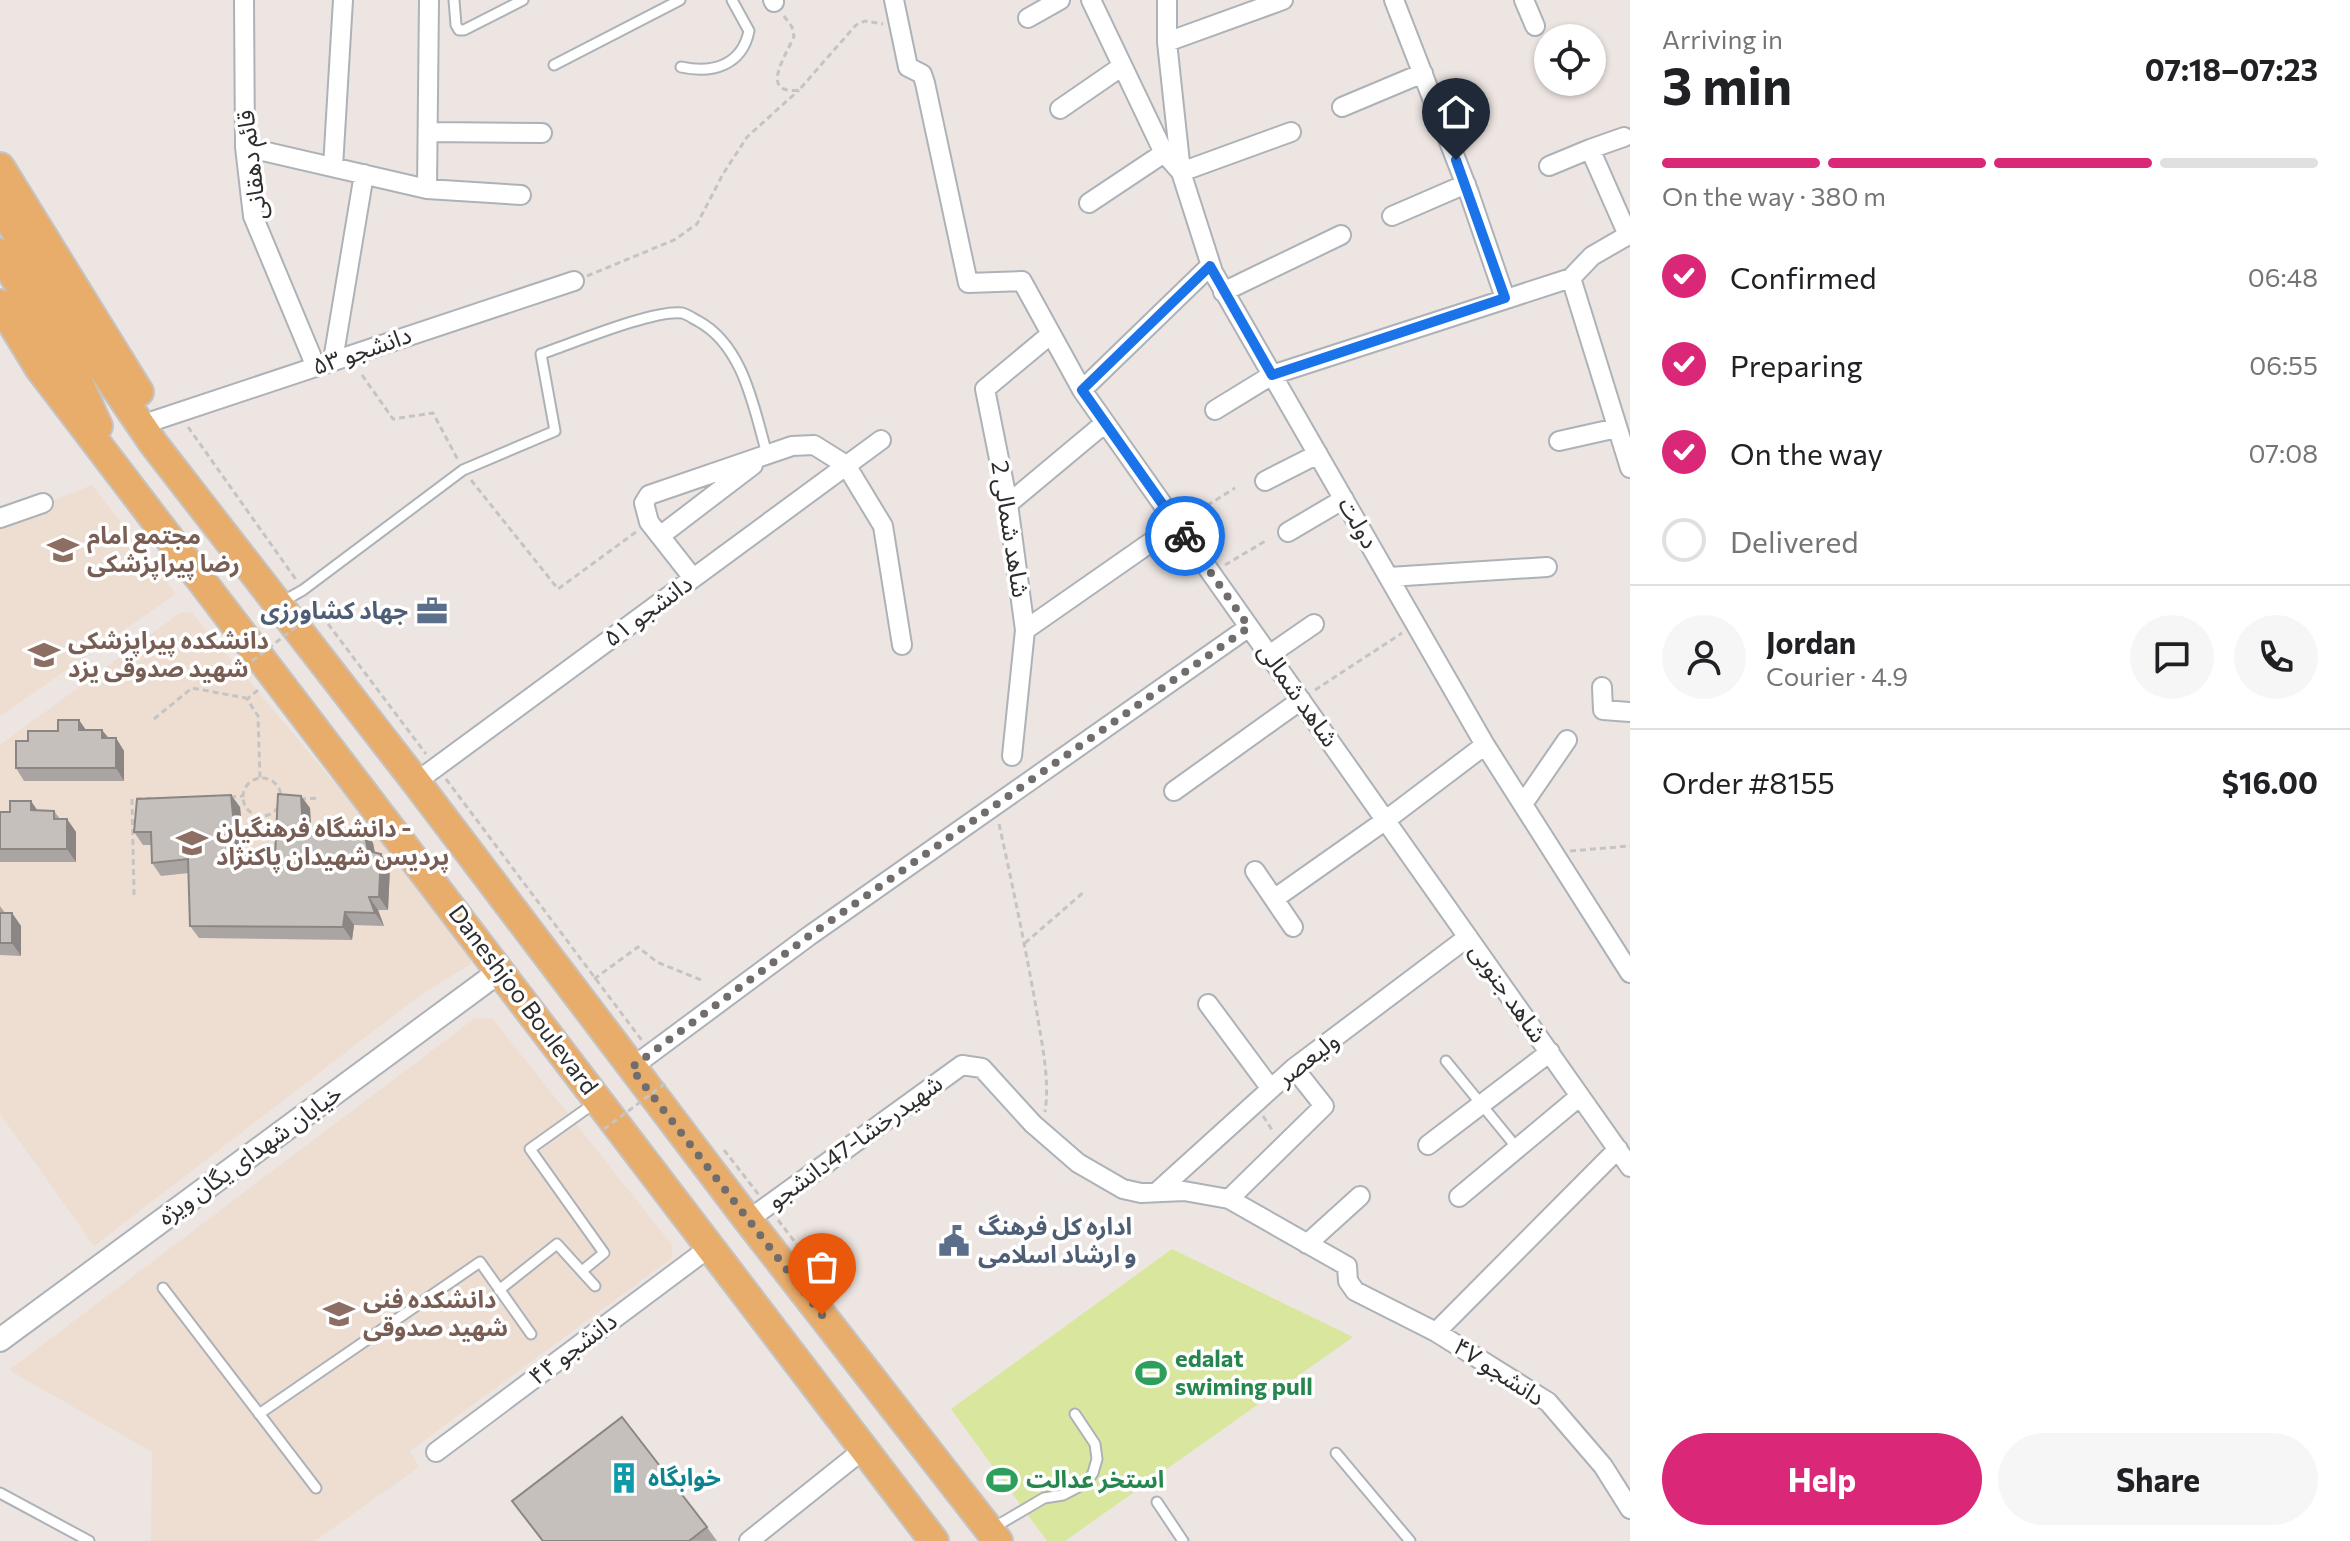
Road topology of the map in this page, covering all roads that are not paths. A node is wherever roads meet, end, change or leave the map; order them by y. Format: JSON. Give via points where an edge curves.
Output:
{"nodes":[{"id":1,"x":244,"y":0,"type":"edge"},
{"id":2,"x":343,"y":0,"type":"edge"},
{"id":3,"x":429,"y":0,"type":"edge"},
{"id":4,"x":454,"y":0,"type":"edge"},
{"id":5,"x":523,"y":0,"type":"edge"},
{"id":6,"x":680,"y":0,"type":"edge"},
{"id":7,"x":732,"y":0,"type":"edge"},
{"id":8,"x":894,"y":0,"type":"edge"},
{"id":9,"x":1060,"y":0,"type":"edge"},
{"id":10,"x":1167,"y":0,"type":"edge"},
{"id":11,"x":1283,"y":0,"type":"edge"},
{"id":12,"x":1394,"y":0,"type":"edge"},
{"id":13,"x":1524,"y":0,"type":"edge"},
{"id":14,"x":1095,"y":4,"type":"edge"},
{"id":15,"x":1028,"y":18,"type":"dead end"},
{"id":16,"x":1534,"y":24,"type":"edge"},
{"id":17,"x":1167,"y":42,"type":"junction"},
{"id":18,"x":554,"y":65,"type":"dead end"},
{"id":19,"x":681,"y":67,"type":"dead end"},
{"id":20,"x":1121,"y":67,"type":"junction"},
{"id":21,"x":1423,"y":73,"type":"junction"},
{"id":22,"x":1342,"y":107,"type":"dead end"},
{"id":23,"x":1060,"y":109,"type":"dead end"},
{"id":24,"x":429,"y":132,"type":"junction"},
{"id":25,"x":1291,"y":132,"type":"dead end"},
{"id":26,"x":542,"y":133,"type":"dead end"},
{"id":27,"x":1624,"y":137,"type":"dead end"},
{"id":28,"x":245,"y":147,"type":"junction"},
{"id":29,"x":1590,"y":149,"type":"junction"},
{"id":30,"x":1164,"y":153,"type":"junction"},
{"id":31,"x":1549,"y":166,"type":"dead end"},
{"id":32,"x":0,"y":167,"type":"edge"},
{"id":33,"x":333,"y":167,"type":"junction"},
{"id":34,"x":1181,"y":172,"type":"junction"},
{"id":35,"x":364,"y":174,"type":"junction"},
{"id":36,"x":1466,"y":184,"type":"junction"},
{"id":37,"x":427,"y":189,"type":"junction"},
{"id":38,"x":521,"y":195,"type":"dead end"},
{"id":39,"x":1089,"y":203,"type":"dead end"},
{"id":40,"x":0,"y":206,"type":"edge"},
{"id":41,"x":1392,"y":216,"type":"dead end"},
{"id":42,"x":1341,"y":235,"type":"dead end"},
{"id":43,"x":1629,"y":235,"type":"edge"},
{"id":44,"x":0,"y":253,"type":"edge"},
{"id":45,"x":1210,"y":266,"type":"junction"},
{"id":46,"x":1571,"y":278,"type":"junction"},
{"id":47,"x":574,"y":281,"type":"road end"},
{"id":48,"x":1223,"y":292,"type":"junction"},
{"id":49,"x":1505,"y":298,"type":"junction"},
{"id":50,"x":0,"y":304,"type":"edge"},
{"id":51,"x":1051,"y":334,"type":"junction"},
{"id":52,"x":325,"y":364,"type":"junction"},
{"id":53,"x":1272,"y":375,"type":"junction"},
{"id":54,"x":1082,"y":390,"type":"junction"},
{"id":55,"x":1215,"y":410,"type":"dead end"},
{"id":56,"x":1105,"y":423,"type":"junction"},
{"id":57,"x":1617,"y":428,"type":"junction"},
{"id":58,"x":152,"y":432,"type":"junction"},
{"id":59,"x":881,"y":440,"type":"dead end"},
{"id":60,"x":1559,"y":441,"type":"dead end"},
{"id":61,"x":1627,"y":447,"type":"edge"},
{"id":62,"x":767,"y":454,"type":"junction"},
{"id":63,"x":1318,"y":454,"type":"junction"},
{"id":64,"x":846,"y":465,"type":"junction"},
{"id":65,"x":116,"y":467,"type":"junction"},
{"id":66,"x":1630,"y":468,"type":"edge"},
{"id":67,"x":1265,"y":481,"type":"dead end"},
{"id":68,"x":1344,"y":499,"type":"junction"},
{"id":69,"x":43,"y":503,"type":"dead end"},
{"id":70,"x":1008,"y":504,"type":"junction"},
{"id":71,"x":0,"y":518,"type":"edge"},
{"id":72,"x":1177,"y":524,"type":"junction"},
{"id":73,"x":654,"y":529,"type":"junction"},
{"id":74,"x":1288,"y":532,"type":"dead end"},
{"id":75,"x":1547,"y":567,"type":"dead end"},
{"id":76,"x":1389,"y":577,"type":"junction"},
{"id":77,"x":693,"y":578,"type":"junction"},
{"id":78,"x":277,"y":604,"type":"junction"},
{"id":79,"x":1314,"y":624,"type":"dead end"},
{"id":80,"x":1249,"y":627,"type":"junction"},
{"id":81,"x":1025,"y":630,"type":"junction"},
{"id":82,"x":902,"y":645,"type":"dead end"},
{"id":83,"x":1269,"y":655,"type":"junction"},
{"id":84,"x":1602,"y":687,"type":"dead end"},
{"id":85,"x":1301,"y":700,"type":"junction"},
{"id":86,"x":1630,"y":712,"type":"edge"},
{"id":87,"x":1567,"y":740,"type":"dead end"},
{"id":88,"x":1485,"y":745,"type":"junction"},
{"id":89,"x":1012,"y":756,"type":"dead end"},
{"id":90,"x":426,"y":774,"type":"junction"},
{"id":91,"x":1174,"y":791,"type":"dead end"},
{"id":92,"x":1523,"y":804,"type":"junction"},
{"id":93,"x":1386,"y":820,"type":"junction"},
{"id":94,"x":1255,"y":871,"type":"dead end"},
{"id":95,"x":1274,"y":899,"type":"junction"},
{"id":96,"x":1293,"y":927,"type":"dead end"},
{"id":97,"x":1468,"y":937,"type":"junction"},
{"id":98,"x":500,"y":971,"type":"junction"},
{"id":99,"x":1630,"y":973,"type":"edge"},
{"id":100,"x":1208,"y":1004,"type":"dead end"},
{"id":101,"x":1550,"y":1052,"type":"junction"},
{"id":102,"x":641,"y":1060,"type":"junction"},
{"id":103,"x":1446,"y":1061,"type":"dead end"},
{"id":104,"x":1294,"y":1068,"type":"junction"},
{"id":105,"x":1271,"y":1089,"type":"junction"},
{"id":106,"x":1580,"y":1096,"type":"junction"},
{"id":107,"x":599,"y":1100,"type":"junction"},
{"id":108,"x":1481,"y":1104,"type":"junction"},
{"id":109,"x":1428,"y":1145,"type":"dead end"},
{"id":110,"x":1517,"y":1148,"type":"junction"},
{"id":111,"x":1618,"y":1149,"type":"junction"},
{"id":112,"x":1630,"y":1167,"type":"edge"},
{"id":113,"x":1157,"y":1192,"type":"junction"},
{"id":114,"x":1360,"y":1196,"type":"dead end"},
{"id":115,"x":1459,"y":1197,"type":"dead end"},
{"id":116,"x":1229,"y":1199,"type":"junction"},
{"id":117,"x":757,"y":1212,"type":"junction"},
{"id":118,"x":1307,"y":1244,"type":"junction"},
{"id":119,"x":710,"y":1247,"type":"junction"},
{"id":120,"x":582,"y":1271,"type":"junction"},
{"id":121,"x":595,"y":1286,"type":"dead end"},
{"id":122,"x":163,"y":1288,"type":"dead end"},
{"id":123,"x":499,"y":1290,"type":"junction"},
{"id":124,"x":1436,"y":1332,"type":"junction"},
{"id":125,"x":531,"y":1334,"type":"dead end"},
{"id":126,"x":0,"y":1340,"type":"edge"},
{"id":127,"x":259,"y":1414,"type":"junction"},
{"id":128,"x":1075,"y":1414,"type":"dead end"},
{"id":129,"x":864,"y":1449,"type":"junction"},
{"id":130,"x":436,"y":1452,"type":"dead end"},
{"id":131,"x":1336,"y":1453,"type":"dead end"},
{"id":132,"x":1623,"y":1480,"type":"edge"},
{"id":133,"x":316,"y":1488,"type":"dead end"},
{"id":134,"x":0,"y":1493,"type":"edge"},
{"id":135,"x":1157,"y":1502,"type":"dead end"},
{"id":136,"x":1630,"y":1509,"type":"edge"},
{"id":137,"x":994,"y":1536,"type":"edge"},
{"id":138,"x":89,"y":1541,"type":"edge"},
{"id":139,"x":749,"y":1541,"type":"edge"},
{"id":140,"x":934,"y":1541,"type":"edge"},
{"id":141,"x":1183,"y":1541,"type":"edge"},
{"id":142,"x":1410,"y":1541,"type":"edge"}],
"edges":[{"from":1,"to":28,"type":"street","name":"قائم دهقانی"},
{"from":2,"to":33,"type":"street"},
{"from":3,"to":24,"type":"street"},
{"from":4,"to":5,"type":"lane","via":[[459,30]]},
{"from":6,"to":18,"type":"lane"},
{"from":7,"to":19,"type":"lane","via":[[749,31],[746,48],[730,62],[701,71]]},
{"from":8,"to":51,"type":"street","name":"شاهد شمالی","via":[[908,67],[922,74],[925,83],[966,279],[1022,281]]},
{"from":9,"to":15,"type":"street"},
{"from":10,"to":17,"type":"street","name":"دولت"},
{"from":11,"to":17,"type":"street"},
{"from":12,"to":21,"type":"street"},
{"from":13,"to":16,"type":"street"},
{"from":14,"to":20,"type":"street"},
{"from":17,"to":34,"type":"street","name":"دولت"},
{"from":20,"to":23,"type":"street"},
{"from":20,"to":30,"type":"street"},
{"from":21,"to":22,"type":"street"},
{"from":21,"to":36,"type":"street"},
{"from":24,"to":26,"type":"street"},
{"from":24,"to":37,"type":"street"},
{"from":25,"to":34,"type":"street"},
{"from":27,"to":29,"type":"street"},
{"from":28,"to":33,"type":"street"},
{"from":28,"to":52,"type":"street","name":"قائم دهقانی","via":[[253,216]]},
{"from":29,"to":31,"type":"street"},
{"from":29,"to":43,"type":"street"},
{"from":30,"to":34,"type":"street"},
{"from":30,"to":39,"type":"street"},
{"from":32,"to":58,"type":"main road","via":[[138,390]]},
{"from":33,"to":35,"type":"street"},
{"from":34,"to":45,"type":"street","name":"دولت"},
{"from":35,"to":37,"type":"street"},
{"from":35,"to":52,"type":"street"},
{"from":36,"to":41,"type":"street"},
{"from":36,"to":49,"type":"street"},
{"from":37,"to":38,"type":"street"},
{"from":40,"to":58,"type":"main road","via":[[100,365]]},
{"from":42,"to":48,"type":"street"},
{"from":43,"to":46,"type":"street","via":[[1592,256]]},
{"from":44,"to":65,"type":"main road","via":[[79,384]]},
{"from":45,"to":48,"type":"street","name":"دولت"},
{"from":45,"to":54,"type":"street"},
{"from":46,"to":49,"type":"street"},
{"from":46,"to":57,"type":"street"},
{"from":47,"to":52,"type":"street","name":"دانشجو ۵۳"},
{"from":48,"to":53,"type":"street","name":"دولت"},
{"from":49,"to":53,"type":"street"},
{"from":50,"to":65,"type":"main road","name":"Daneshjoo Boulevard","via":[[40,369]]},
{"from":51,"to":54,"type":"street","name":"شاهد شمالی"},
{"from":51,"to":70,"type":"street","name":"شاهد شمالی 2","via":[[985,389]]},
{"from":52,"to":58,"type":"street","name":"دانشجو ۵۳","via":[[177,413]]},
{"from":53,"to":55,"type":"street"},
{"from":53,"to":63,"type":"street","name":"دولت"},
{"from":54,"to":56,"type":"street","name":"شاهد شمالی"},
{"from":56,"to":70,"type":"street"},
{"from":56,"to":72,"type":"street","name":"شاهد شمالی"},
{"from":57,"to":60,"type":"street"},
{"from":57,"to":61,"type":"street"},
{"from":58,"to":78,"type":"main road","name":"Daneshjoo Boulevard"},
{"from":59,"to":64,"type":"street","name":"دانشجو ۵۱"},
{"from":61,"to":66,"type":"street"},
{"from":62,"to":64,"type":"street","via":[[814,445]]},
{"from":62,"to":73,"type":"street"},
{"from":62,"to":73,"type":"street","via":[[649,495],[644,503]]},
{"from":62,"to":78,"type":"lane","via":[[733,356],[709,327],[683,313],[655,315],[541,354],[555,431],[463,470]]},
{"from":63,"to":67,"type":"street"},
{"from":63,"to":68,"type":"street","name":"دولت"},
{"from":64,"to":77,"type":"street","name":"دانشجو ۵۱"},
{"from":64,"to":82,"type":"street","via":[[883,526]]},
{"from":65,"to":98,"type":"main road","name":"Daneshjoo Boulevard","via":[[264,668]]},
{"from":68,"to":74,"type":"street"},
{"from":68,"to":76,"type":"street","name":"دولت"},
{"from":69,"to":71,"type":"street"},
{"from":70,"to":81,"type":"street","name":"شاهد شمالی 2"},
{"from":72,"to":80,"type":"street","name":"شاهد شمالی"},
{"from":72,"to":81,"type":"street"},
{"from":73,"to":77,"type":"street"},
{"from":75,"to":76,"type":"street"},
{"from":76,"to":88,"type":"street","name":"دولت"},
{"from":77,"to":90,"type":"street","name":"دانشجو ۵۱"},
{"from":78,"to":90,"type":"main road","name":"Daneshjoo Boulevard"},
{"from":79,"to":83,"type":"street"},
{"from":80,"to":83,"type":"street","name":"شاهد شمالی"},
{"from":80,"to":102,"type":"street"},
{"from":81,"to":89,"type":"street","name":"شاهد شمالی 2"},
{"from":83,"to":85,"type":"street","name":"شاهد شمالی"},
{"from":84,"to":86,"type":"street","via":[[1603,710]]},
{"from":85,"to":91,"type":"street"},
{"from":85,"to":93,"type":"street","name":"شاهد شمالی"},
{"from":87,"to":92,"type":"street"},
{"from":88,"to":92,"type":"street","name":"دولت"},
{"from":88,"to":93,"type":"street"},
{"from":90,"to":102,"type":"main road","name":"Daneshjoo Boulevard"},
{"from":92,"to":99,"type":"street","name":"دولت"},
{"from":93,"to":95,"type":"street"},
{"from":93,"to":97,"type":"street","name":"شاهد جنوبی"},
{"from":94,"to":95,"type":"street"},
{"from":95,"to":96,"type":"street"},
{"from":97,"to":101,"type":"street","name":"شاهد جنوبی"},
{"from":97,"to":104,"type":"street","name":"ولیعصر"},
{"from":98,"to":107,"type":"main road","name":"Daneshjoo Boulevard"},
{"from":98,"to":126,"type":"street","name":"خیابان شهدای یگان ویژه"},
{"from":100,"to":105,"type":"street"},
{"from":101,"to":106,"type":"street","name":"شاهد جنوبی"},
{"from":101,"to":108,"type":"street"},
{"from":102,"to":117,"type":"main road","name":"Daneshjoo Boulevard"},
{"from":103,"to":108,"type":"lane"},
{"from":104,"to":105,"type":"street","name":"ولیعصر"},
{"from":104,"to":116,"type":"street","via":[[1324,1106]]},
{"from":105,"to":113,"type":"street","name":"ولیعصر"},
{"from":106,"to":110,"type":"street"},
{"from":106,"to":111,"type":"street","name":"شاهد جنوبی"},
{"from":107,"to":119,"type":"main road","name":"Daneshjoo Boulevard"},
{"from":107,"to":120,"type":"lane","via":[[530,1149],[604,1253]]},
{"from":108,"to":109,"type":"street"},
{"from":108,"to":110,"type":"lane"},
{"from":110,"to":115,"type":"street"},
{"from":111,"to":112,"type":"street","name":"شاهد جنوبی"},
{"from":111,"to":124,"type":"street"},
{"from":113,"to":116,"type":"street"},
{"from":113,"to":117,"type":"street","name":"شهیدرخشا-47دانشجو","via":[[1123,1189],[1078,1163],[982,1068],[962,1065]]},
{"from":114,"to":118,"type":"street"},
{"from":116,"to":118,"type":"street"},
{"from":117,"to":137,"type":"main road","name":"Daneshjoo Boulevard"},
{"from":118,"to":124,"type":"street","name":"دانشجو ۴۷","via":[[1347,1266],[1355,1291]]},
{"from":119,"to":129,"type":"main road","name":"Daneshjoo Boulevard"},
{"from":119,"to":130,"type":"street","name":"دانشجو ۴۴"},
{"from":120,"to":121,"type":"lane"},
{"from":120,"to":123,"type":"lane","via":[[557,1244]]},
{"from":122,"to":127,"type":"lane"},
{"from":123,"to":125,"type":"lane"},
{"from":123,"to":127,"type":"lane","via":[[480,1262]]},
{"from":124,"to":132,"type":"street","name":"دانشجو ۴۷","via":[[1548,1402],[1603,1466]]},
{"from":127,"to":133,"type":"lane"},
{"from":128,"to":137,"type":"lane","via":[[1095,1444],[1093,1473],[1063,1495],[1044,1498]]},
{"from":129,"to":139,"type":"street"},
{"from":129,"to":140,"type":"main road","name":"Daneshjoo Boulevard"},
{"from":131,"to":142,"type":"lane"},
{"from":132,"to":136,"type":"street","name":"دانشجو ۴۷"},
{"from":134,"to":138,"type":"lane"},
{"from":135,"to":141,"type":"lane"}]}
